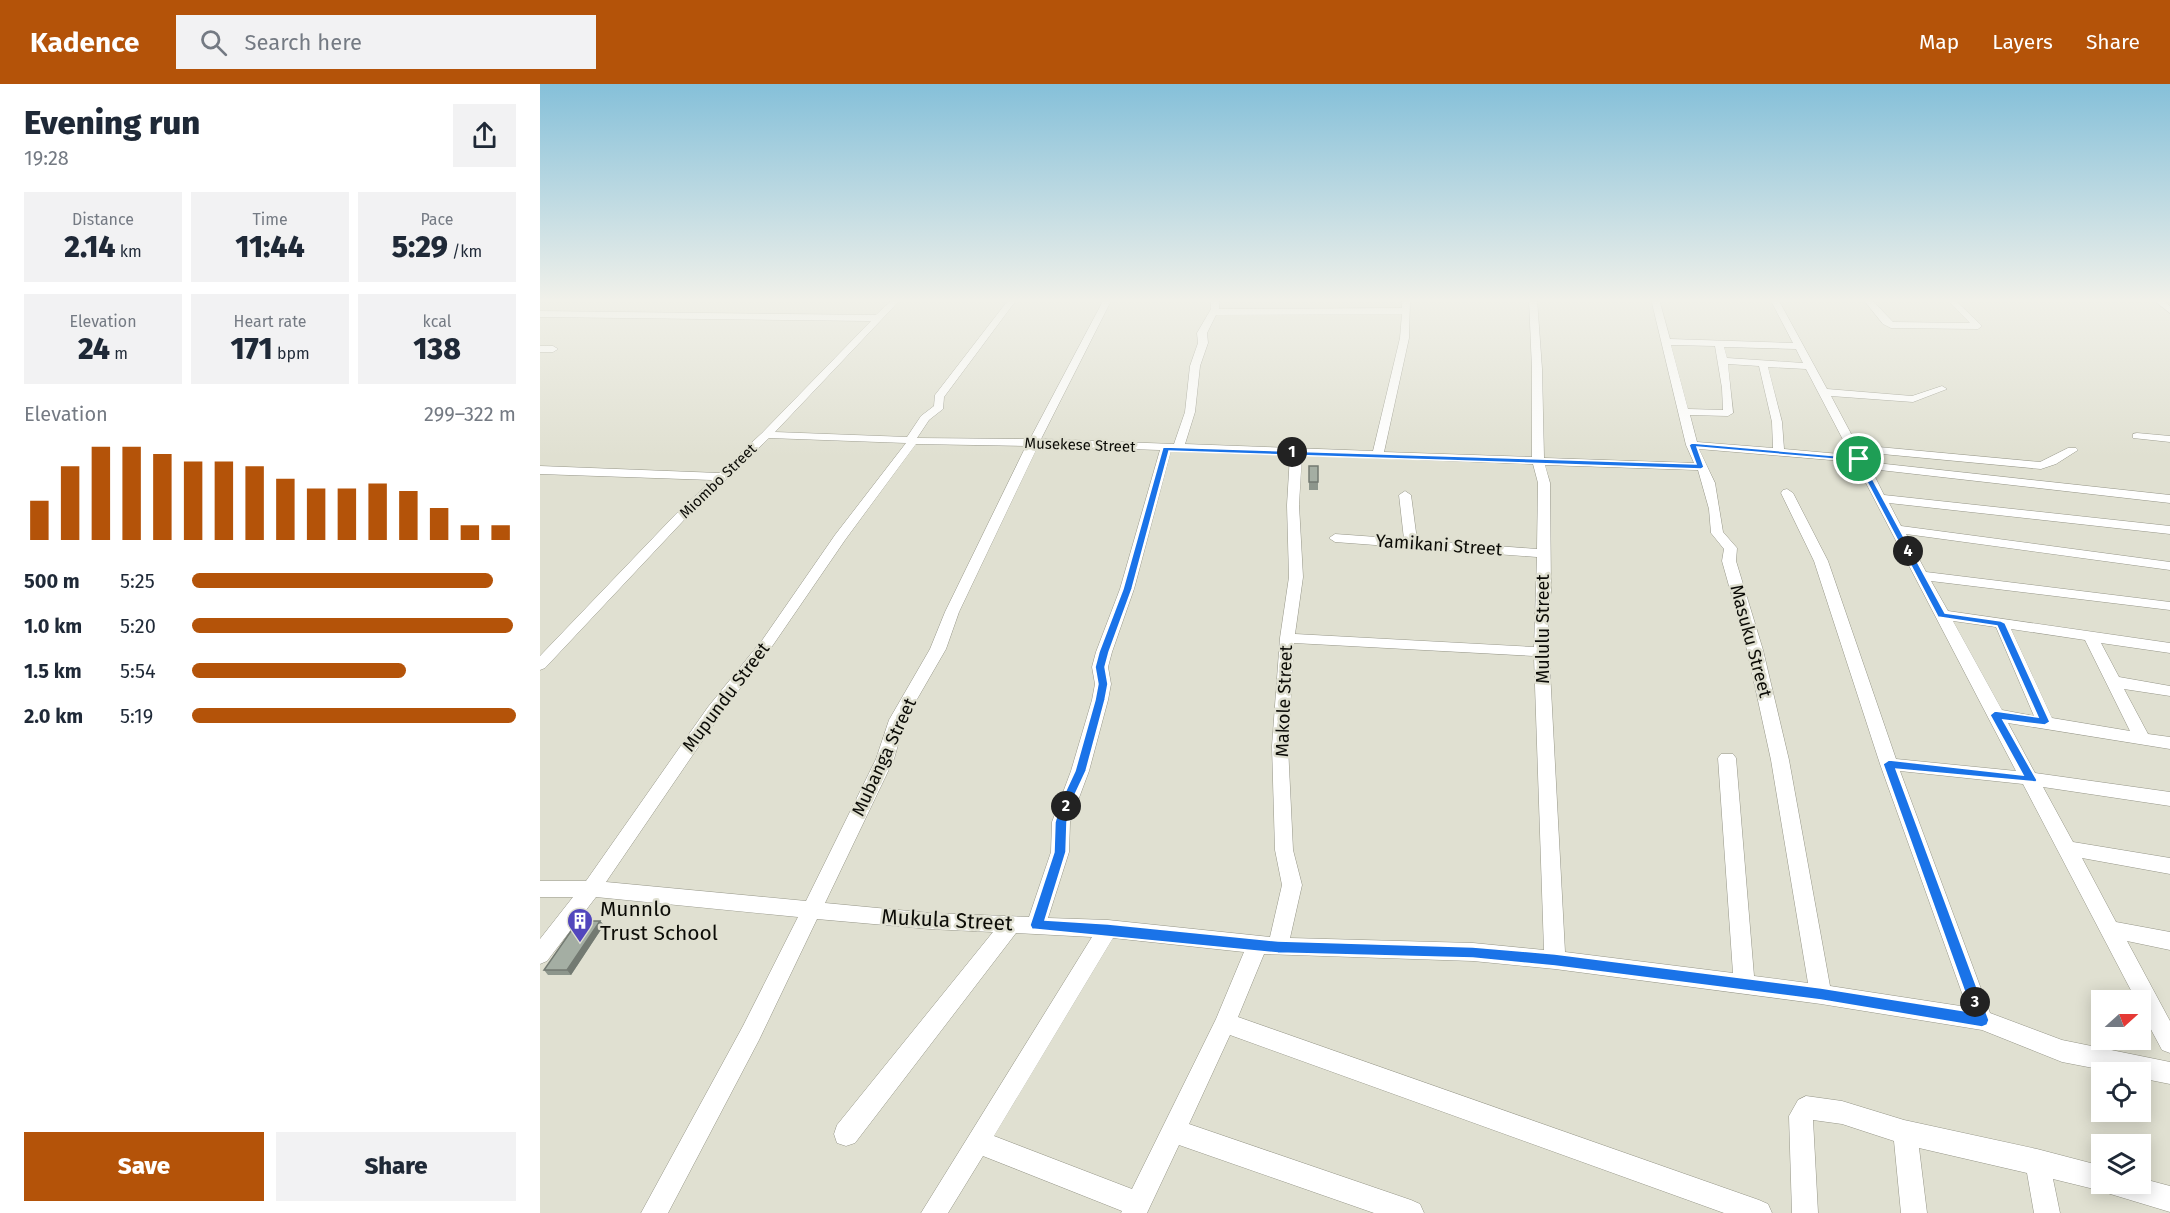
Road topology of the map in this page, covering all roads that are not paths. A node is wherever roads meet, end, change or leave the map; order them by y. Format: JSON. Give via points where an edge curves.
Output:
{"nodes":[{"id":1,"x":846,"y":352,"type":"edge"},
{"id":2,"x":973,"y":352,"type":"edge"},
{"id":3,"x":1080,"y":352,"type":"edge"},
{"id":4,"x":1200,"y":352,"type":"edge"},
{"id":5,"x":1402,"y":352,"type":"edge"},
{"id":6,"x":1537,"y":352,"type":"edge"},
{"id":7,"x":1668,"y":352,"type":"edge"},
{"id":8,"x":1720,"y":352,"type":"edge"},
{"id":9,"x":1803,"y":352,"type":"edge"},
{"id":10,"x":1722,"y":361,"type":"junction"},
{"id":11,"x":1762,"y":364,"type":"junction"},
{"id":12,"x":1810,"y":366,"type":"junction"},
{"id":13,"x":1942,"y":390,"type":"dead end"},
{"id":14,"x":1824,"y":392,"type":"junction"},
{"id":15,"x":1685,"y":412,"type":"junction"},
{"id":16,"x":766,"y":435,"type":"junction"},
{"id":17,"x":2137,"y":436,"type":"dead end"},
{"id":18,"x":2170,"y":439,"type":"edge"},
{"id":19,"x":911,"y":441,"type":"junction"},
{"id":20,"x":1032,"y":443,"type":"junction"},
{"id":21,"x":1692,"y":445,"type":"junction"},
{"id":22,"x":1172,"y":448,"type":"junction"},
{"id":23,"x":1853,"y":448,"type":"junction"},
{"id":24,"x":2072,"y":450,"type":"dead end"},
{"id":25,"x":1296,"y":452,"type":"junction"},
{"id":26,"x":1779,"y":453,"type":"junction"},
{"id":27,"x":1378,"y":454,"type":"junction"},
{"id":28,"x":1538,"y":461,"type":"junction"},
{"id":29,"x":1860,"y":462,"type":"junction"},
{"id":30,"x":1701,"y":467,"type":"junction"},
{"id":31,"x":540,"y":470,"type":"edge"},
{"id":32,"x":722,"y":477,"type":"junction"},
{"id":33,"x":1787,"y":492,"type":"dead end"},
{"id":34,"x":1405,"y":495,"type":"dead end"},
{"id":35,"x":1880,"y":498,"type":"junction"},
{"id":36,"x":2170,"y":499,"type":"edge"},
{"id":37,"x":1897,"y":529,"type":"junction"},
{"id":38,"x":2170,"y":530,"type":"edge"},
{"id":39,"x":1335,"y":538,"type":"dead end"},
{"id":40,"x":1411,"y":543,"type":"junction"},
{"id":41,"x":1543,"y":553,"type":"junction"},
{"id":42,"x":2170,"y":566,"type":"edge"},
{"id":43,"x":1919,"y":575,"type":"junction"},
{"id":44,"x":2170,"y":606,"type":"edge"},
{"id":45,"x":1941,"y":615,"type":"junction"},
{"id":46,"x":2001,"y":623,"type":"junction"},
{"id":47,"x":2090,"y":636,"type":"junction"},
{"id":48,"x":1287,"y":638,"type":"junction"},
{"id":49,"x":2170,"y":648,"type":"edge"},
{"id":50,"x":1541,"y":652,"type":"junction"},
{"id":51,"x":540,"y":665,"type":"edge"},
{"id":52,"x":2115,"y":682,"type":"junction"},
{"id":53,"x":2170,"y":691,"type":"edge"},
{"id":54,"x":1995,"y":715,"type":"junction"},
{"id":55,"x":2045,"y":722,"type":"junction"},
{"id":56,"x":2142,"y":739,"type":"junction"},
{"id":57,"x":2170,"y":743,"type":"edge"},
{"id":58,"x":1727,"y":758,"type":"dead end"},
{"id":59,"x":1889,"y":764,"type":"junction"},
{"id":60,"x":2032,"y":780,"type":"junction"},
{"id":61,"x":2170,"y":799,"type":"edge"},
{"id":62,"x":2066,"y":848,"type":"junction"},
{"id":63,"x":2170,"y":866,"type":"edge"},
{"id":64,"x":540,"y":889,"type":"edge"},
{"id":65,"x":591,"y":889,"type":"junction"},
{"id":66,"x":812,"y":910,"type":"junction"},
{"id":67,"x":1012,"y":924,"type":"junction"},
{"id":68,"x":1036,"y":925,"type":"junction"},
{"id":69,"x":2109,"y":929,"type":"junction"},
{"id":70,"x":1108,"y":930,"type":"junction"},
{"id":71,"x":2170,"y":941,"type":"edge"},
{"id":72,"x":1267,"y":946,"type":"junction"},
{"id":73,"x":540,"y":955,"type":"edge"},
{"id":74,"x":1555,"y":960,"type":"junction"},
{"id":75,"x":1744,"y":984,"type":"junction"},
{"id":76,"x":1821,"y":994,"type":"junction"},
{"id":77,"x":1982,"y":1020,"type":"junction"},
{"id":78,"x":1225,"y":1023,"type":"junction"},
{"id":79,"x":2165,"y":1023,"type":"edge"},
{"id":80,"x":2170,"y":1043,"type":"edge"},
{"id":81,"x":2170,"y":1073,"type":"edge"},
{"id":82,"x":1173,"y":1131,"type":"junction"},
{"id":83,"x":1905,"y":1132,"type":"junction"},
{"id":84,"x":846,"y":1134,"type":"dead end"},
{"id":85,"x":978,"y":1142,"type":"junction"},
{"id":86,"x":2037,"y":1161,"type":"junction"},
{"id":87,"x":2091,"y":1176,"type":"edge"},
{"id":88,"x":2151,"y":1194,"type":"edge"},
{"id":89,"x":2170,"y":1199,"type":"edge"},
{"id":90,"x":1136,"y":1208,"type":"edge"},
{"id":91,"x":654,"y":1213,"type":"edge"},
{"id":92,"x":934,"y":1213,"type":"edge"},
{"id":93,"x":1411,"y":1213,"type":"edge"},
{"id":94,"x":1759,"y":1213,"type":"edge"},
{"id":95,"x":1805,"y":1213,"type":"edge"},
{"id":96,"x":1914,"y":1213,"type":"edge"},
{"id":97,"x":2047,"y":1213,"type":"edge"}],
"edges":[{"from":1,"to":16,"type":"street","name":"Miombo Street"},
{"from":2,"to":19,"type":"street","name":"Mupundu Street","via":[[939,397],[939,407],[925,418]]},
{"from":3,"to":20,"type":"street","name":"Mubanga Street"},
{"from":4,"to":22,"type":"street","via":[[1190,412]]},
{"from":5,"to":27,"type":"street"},
{"from":6,"to":28,"type":"street","name":"Mululu Street"},
{"from":7,"to":15,"type":"street","name":"Masuku Street"},
{"from":8,"to":10,"type":"street"},
{"from":9,"to":12,"type":"street"},
{"from":10,"to":11,"type":"street"},
{"from":10,"to":15,"type":"street","via":[[1728,413]]},
{"from":11,"to":12,"type":"street"},
{"from":11,"to":26,"type":"street","via":[[1777,422]]},
{"from":12,"to":14,"type":"street"},
{"from":13,"to":14,"type":"street","via":[[1913,399]]},
{"from":14,"to":23,"type":"street"},
{"from":15,"to":21,"type":"street","name":"Masuku Street"},
{"from":16,"to":19,"type":"street","name":"Musekese Street"},
{"from":16,"to":32,"type":"street","name":"Miombo Street"},
{"from":17,"to":18,"type":"street"},
{"from":19,"to":20,"type":"street","name":"Musekese Street"},
{"from":19,"to":65,"type":"street","name":"Mupundu Street","via":[[708,720]]},
{"from":20,"to":22,"type":"street","name":"Musekese Street"},
{"from":20,"to":66,"type":"street","name":"Mubanga Street","via":[[938,649],[897,720],[885,759]]},
{"from":21,"to":26,"type":"street"},
{"from":21,"to":30,"type":"street","name":"Masuku Street"},
{"from":22,"to":25,"type":"street","name":"Musekese Street"},
{"from":22,"to":68,"type":"street","via":[[1104,652],[1100,700],[1061,822],[1060,852]]},
{"from":23,"to":24,"type":"street","via":[[2041,466]]},
{"from":23,"to":29,"type":"street"},
{"from":25,"to":27,"type":"street","name":"Musekese Street"},
{"from":25,"to":48,"type":"street","name":"Makole Street","via":[[1296,577]]},
{"from":26,"to":29,"type":"street"},
{"from":27,"to":28,"type":"street","name":"Musekese Street"},
{"from":28,"to":30,"type":"street","name":"Musekese Street"},
{"from":28,"to":41,"type":"street","name":"Mululu Street","via":[[1544,483]]},
{"from":29,"to":35,"type":"street"},
{"from":29,"to":36,"type":"street"},
{"from":30,"to":76,"type":"street","name":"Masuku Street","via":[[1709,483],[1717,533],[1730,548],[1729,561],[1762,679]]},
{"from":31,"to":32,"type":"street"},
{"from":32,"to":51,"type":"street","name":"Miombo Street"},
{"from":33,"to":59,"type":"street","via":[[1821,561]]},
{"from":34,"to":40,"type":"street"},
{"from":35,"to":37,"type":"street"},
{"from":35,"to":38,"type":"street"},
{"from":37,"to":42,"type":"street"},
{"from":37,"to":43,"type":"street"},
{"from":39,"to":40,"type":"street","name":"Yamikani Street"},
{"from":40,"to":41,"type":"street","name":"Yamikani Street"},
{"from":41,"to":50,"type":"street","name":"Mululu Street"},
{"from":43,"to":44,"type":"street"},
{"from":43,"to":45,"type":"street"},
{"from":45,"to":46,"type":"street"},
{"from":45,"to":54,"type":"street"},
{"from":46,"to":47,"type":"street"},
{"from":46,"to":55,"type":"street"},
{"from":47,"to":49,"type":"street"},
{"from":47,"to":52,"type":"street"},
{"from":48,"to":50,"type":"street"},
{"from":48,"to":72,"type":"street","name":"Makole Street","via":[[1280,746],[1284,850],[1292,885]]},
{"from":50,"to":74,"type":"street","name":"Mululu Street"},
{"from":52,"to":53,"type":"street"},
{"from":52,"to":56,"type":"street"},
{"from":54,"to":55,"type":"street"},
{"from":54,"to":60,"type":"street"},
{"from":55,"to":56,"type":"street"},
{"from":56,"to":57,"type":"street"},
{"from":58,"to":75,"type":"street"},
{"from":59,"to":60,"type":"street"},
{"from":59,"to":77,"type":"street"},
{"from":60,"to":61,"type":"street"},
{"from":60,"to":62,"type":"street"},
{"from":62,"to":63,"type":"street"},
{"from":62,"to":69,"type":"street"},
{"from":64,"to":65,"type":"street","name":"Mukula Street"},
{"from":65,"to":66,"type":"street","name":"Mukula Street"},
{"from":65,"to":73,"type":"street","name":"Mupundu Street"},
{"from":66,"to":67,"type":"street","name":"Mukula Street"},
{"from":66,"to":91,"type":"street","name":"Mubanga Street","via":[[752,1034]]},
{"from":67,"to":68,"type":"street","name":"Mukula Street"},
{"from":67,"to":84,"type":"street"},
{"from":68,"to":70,"type":"street","name":"Mukula Street"},
{"from":69,"to":71,"type":"street"},
{"from":69,"to":79,"type":"street"},
{"from":70,"to":72,"type":"street","name":"Mukula Street"},
{"from":70,"to":85,"type":"street"},
{"from":72,"to":74,"type":"street","name":"Mukula Street","via":[[1473,952]]},
{"from":72,"to":78,"type":"street","name":"Makole Street"},
{"from":74,"to":75,"type":"street","name":"Mukula Street"},
{"from":75,"to":76,"type":"street","name":"Mukula Street"},
{"from":76,"to":77,"type":"street","name":"Mukula Street"},
{"from":77,"to":81,"type":"street","name":"Mukula Street","via":[[2062,1051]]},
{"from":78,"to":82,"type":"street","name":"Makole Street"},
{"from":78,"to":94,"type":"street"},
{"from":79,"to":80,"type":"street"},
{"from":82,"to":90,"type":"street","name":"Makole Street"},
{"from":82,"to":93,"type":"street"},
{"from":83,"to":86,"type":"street"},
{"from":83,"to":95,"type":"street","via":[[1826,1109],[1806,1108],[1801,1116]]},
{"from":83,"to":96,"type":"street"},
{"from":85,"to":90,"type":"street"},
{"from":85,"to":92,"type":"street"},
{"from":86,"to":87,"type":"street"},
{"from":86,"to":97,"type":"street"},
{"from":88,"to":89,"type":"street"}]}
